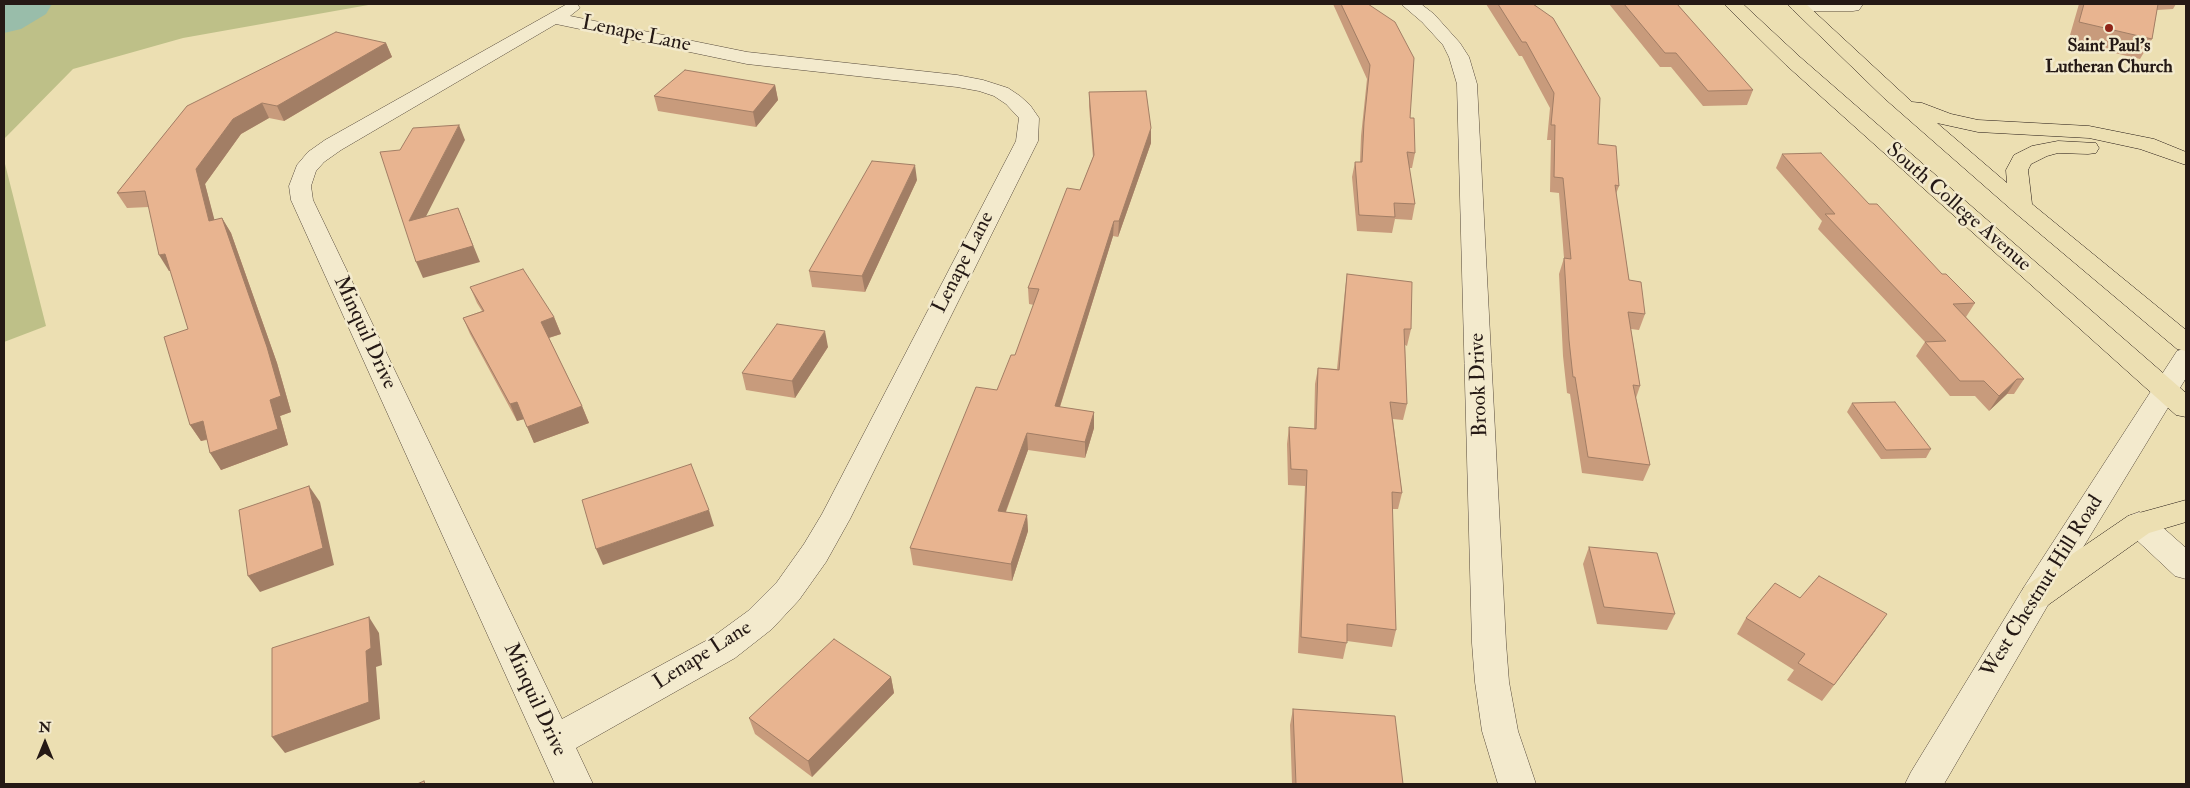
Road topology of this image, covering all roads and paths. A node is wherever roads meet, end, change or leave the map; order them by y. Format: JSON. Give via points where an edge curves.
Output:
{"nodes":[{"id":1,"x":578,"y":4,"type":"edge"},
{"id":2,"x":1410,"y":4,"type":"edge"},
{"id":3,"x":1733,"y":4,"type":"edge"},
{"id":4,"x":1798,"y":5,"type":"edge"},
{"id":5,"x":1853,"y":5,"type":"edge"},
{"id":6,"x":554,"y":18,"type":"junction"},
{"id":7,"x":1891,"y":94,"type":"junction"},
{"id":8,"x":2186,"y":159,"type":"edge"},
{"id":9,"x":2186,"y":177,"type":"edge"},
{"id":10,"x":2021,"y":206,"type":"junction"},
{"id":11,"x":2186,"y":343,"type":"edge"},
{"id":12,"x":2186,"y":356,"type":"edge"},
{"id":13,"x":2176,"y":399,"type":"edge"},
{"id":14,"x":2186,"y":510,"type":"edge"},
{"id":15,"x":2139,"y":524,"type":"junction"},
{"id":16,"x":2186,"y":567,"type":"edge"},
{"id":17,"x":2036,"y":596,"type":"junction"},
{"id":18,"x":554,"y":742,"type":"junction"},
{"id":19,"x":574,"y":784,"type":"edge"},
{"id":20,"x":1517,"y":784,"type":"edge"},
{"id":21,"x":1924,"y":784,"type":"edge"}],
"edges":[{"from":1,"to":6,"type":"street","name":"Minquil Drive"},
{"from":2,"to":20,"type":"street","name":"Brook Drive","via":[[1451,43],[1467,84],[1489,643],[1500,731]]},
{"from":3,"to":13,"type":"main road","name":"South College Avenue","via":[[1793,61]]},
{"from":4,"to":5,"type":"street"},
{"from":4,"to":7,"type":"main road","name":"South College Avenue"},
{"from":6,"to":18,"type":"street","name":"Minquil Drive","via":[[333,145],[305,170],[300,186],[302,200]]},
{"from":6,"to":18,"type":"street","name":"Lenape Lane","via":[[747,58],[983,86],[1014,100],[1029,118],[1026,141],[834,519],[788,591],[760,620],[722,648]]},
{"from":7,"to":8,"type":"main road","via":[[1945,119],[1978,126],[2089,132],[2146,144]]},
{"from":7,"to":10,"type":"main road","name":"South College Avenue"},
{"from":9,"to":10,"type":"main road","via":[[2154,163],[2118,154],[2058,147],[2022,160],[2017,170]]},
{"from":10,"to":11,"type":"main road","name":"South College Avenue"},
{"from":12,"to":13,"type":"street","name":"West Chestnut Hill Road"},
{"from":13,"to":17,"type":"street","name":"West Chestnut Hill Road"},
{"from":14,"to":15,"type":"main road"},
{"from":15,"to":16,"type":"street"},
{"from":15,"to":17,"type":"main road"},
{"from":17,"to":21,"type":"street","name":"West Chestnut Hill Road"},
{"from":18,"to":19,"type":"street","name":"Minquil Drive"}]}
